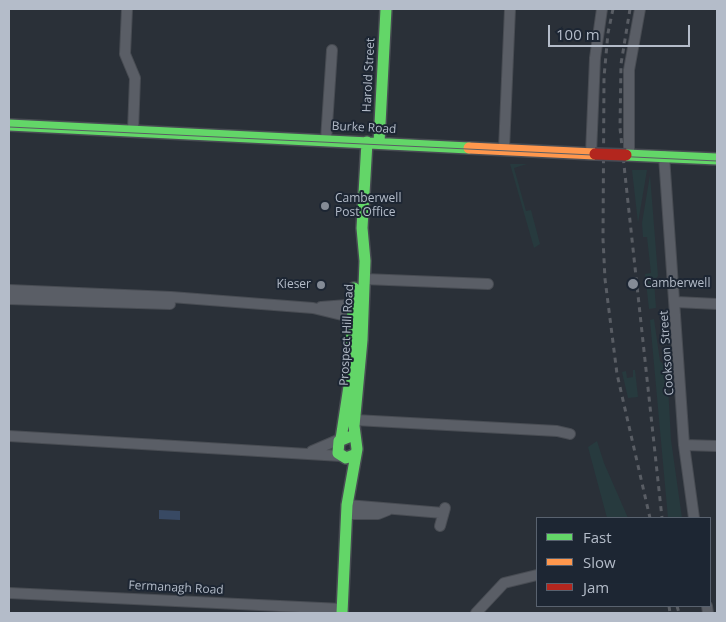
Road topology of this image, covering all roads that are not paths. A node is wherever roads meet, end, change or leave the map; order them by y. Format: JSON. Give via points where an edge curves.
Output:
{"nodes":[{"id":1,"x":127,"y":9,"type":"edge"},
{"id":2,"x":386,"y":9,"type":"edge"},
{"id":3,"x":510,"y":9,"type":"edge"},
{"id":4,"x":602,"y":9,"type":"edge"},
{"id":5,"x":640,"y":9,"type":"edge"},
{"id":6,"x":332,"y":50,"type":"dead end"},
{"id":7,"x":9,"y":125,"type":"edge"},
{"id":8,"x":133,"y":131,"type":"junction"},
{"id":9,"x":326,"y":140,"type":"junction"},
{"id":10,"x":373,"y":143,"type":"junction"},
{"id":11,"x":504,"y":149,"type":"junction"},
{"id":12,"x":593,"y":154,"type":"junction"},
{"id":13,"x":628,"y":155,"type":"junction"},
{"id":14,"x":664,"y":156,"type":"junction"},
{"id":15,"x":717,"y":159,"type":"edge"},
{"id":16,"x":359,"y":278,"type":"junction"},
{"id":17,"x":488,"y":284,"type":"dead end"},
{"id":18,"x":9,"y":290,"type":"edge"},
{"id":19,"x":60,"y":297,"type":"junction"},
{"id":20,"x":359,"y":297,"type":"junction"},
{"id":21,"x":9,"y":299,"type":"edge"},
{"id":22,"x":676,"y":302,"type":"junction"},
{"id":23,"x":717,"y":304,"type":"edge"},
{"id":24,"x":312,"y":308,"type":"junction"},
{"id":25,"x":337,"y":314,"type":"junction"},
{"id":26,"x":353,"y":316,"type":"junction"},
{"id":27,"x":352,"y":333,"type":"junction"},
{"id":28,"x":356,"y":349,"type":"junction"},
{"id":29,"x":349,"y":422,"type":"junction"},
{"id":30,"x":570,"y":434,"type":"dead end"},
{"id":31,"x":9,"y":436,"type":"edge"},
{"id":32,"x":340,"y":439,"type":"junction"},
{"id":33,"x":684,"y":444,"type":"junction"},
{"id":34,"x":717,"y":446,"type":"edge"},
{"id":35,"x":356,"y":448,"type":"junction"},
{"id":36,"x":308,"y":452,"type":"junction"},
{"id":37,"x":341,"y":456,"type":"junction"},
{"id":38,"x":347,"y":510,"type":"junction"},
{"id":39,"x":694,"y":517,"type":"edge"},
{"id":40,"x":440,"y":526,"type":"dead end"},
{"id":41,"x":536,"y":575,"type":"edge"},
{"id":42,"x":9,"y":593,"type":"edge"},
{"id":43,"x":342,"y":611,"type":"edge"},
{"id":44,"x":476,"y":613,"type":"edge"}],
"edges":[{"from":1,"to":8,"type":"street","via":[[125,54],[135,78]]},
{"from":2,"to":10,"type":"main road","name":"Harold Street"},
{"from":3,"to":11,"type":"street"},
{"from":4,"to":12,"type":"street","via":[[595,58]]},
{"from":5,"to":13,"type":"street","via":[[629,70]]},
{"from":6,"to":9,"type":"street"},
{"from":7,"to":8,"type":"main road","name":"Burke Road"},
{"from":8,"to":9,"type":"main road","name":"Burke Road"},
{"from":9,"to":10,"type":"main road","name":"Burke Road"},
{"from":10,"to":11,"type":"main road","name":"Burke Road"},
{"from":10,"to":16,"type":"main road","name":"Prospect Hill Road"},
{"from":11,"to":12,"type":"main road","name":"Burke Road"},
{"from":12,"to":13,"type":"main road","name":"Burke Road","bridge":true},
{"from":13,"to":14,"type":"main road","name":"Burke Road"},
{"from":14,"to":15,"type":"main road","name":"Burke Road"},
{"from":14,"to":22,"type":"street","name":"Cookson Street"},
{"from":16,"to":17,"type":"street"},
{"from":16,"to":20,"type":"main road","name":"Prospect Hill Road"},
{"from":18,"to":19,"type":"street"},
{"from":19,"to":21,"type":"street"},
{"from":19,"to":24,"type":"street"},
{"from":20,"to":24,"type":"street","via":[[345,305]]},
{"from":20,"to":26,"type":"main road","via":[[358,311]]},
{"from":20,"to":28,"type":"main road","name":"Prospect Hill Road"},
{"from":22,"to":23,"type":"street"},
{"from":22,"to":33,"type":"street","name":"Cookson Street"},
{"from":24,"to":25,"type":"street"},
{"from":25,"to":26,"type":"street"},
{"from":25,"to":27,"type":"street","via":[[349,323]]},
{"from":26,"to":27,"type":"main road","name":"Prospect Hill Road"},
{"from":27,"to":28,"type":"main road","name":"Prospect Hill Road"},
{"from":28,"to":29,"type":"main road","name":"Prospect Hill Road"},
{"from":29,"to":30,"type":"street"},
{"from":29,"to":32,"type":"main road","name":"Prospect Hill Road"},
{"from":29,"to":35,"type":"main road","name":"Prospect Hill Road"},
{"from":31,"to":36,"type":"street"},
{"from":32,"to":35,"type":"main road","via":[[349,438]]},
{"from":32,"to":36,"type":"street"},
{"from":32,"to":37,"type":"main road","via":[[337,449]]},
{"from":33,"to":34,"type":"street"},
{"from":33,"to":39,"type":"street","name":"Cookson Street"},
{"from":35,"to":37,"type":"main road","via":[[349,458]]},
{"from":35,"to":38,"type":"main road","name":"Prospect Hill Road"},
{"from":36,"to":37,"type":"street"},
{"from":37,"to":38,"type":"main road","name":"Prospect Hill Road"},
{"from":38,"to":40,"type":"street","via":[[444,510]]},
{"from":38,"to":43,"type":"main road","name":"Prospect Hill Road"},
{"from":41,"to":44,"type":"street","via":[[504,583]]},
{"from":42,"to":43,"type":"street","name":"Fermanagh Road"}]}
